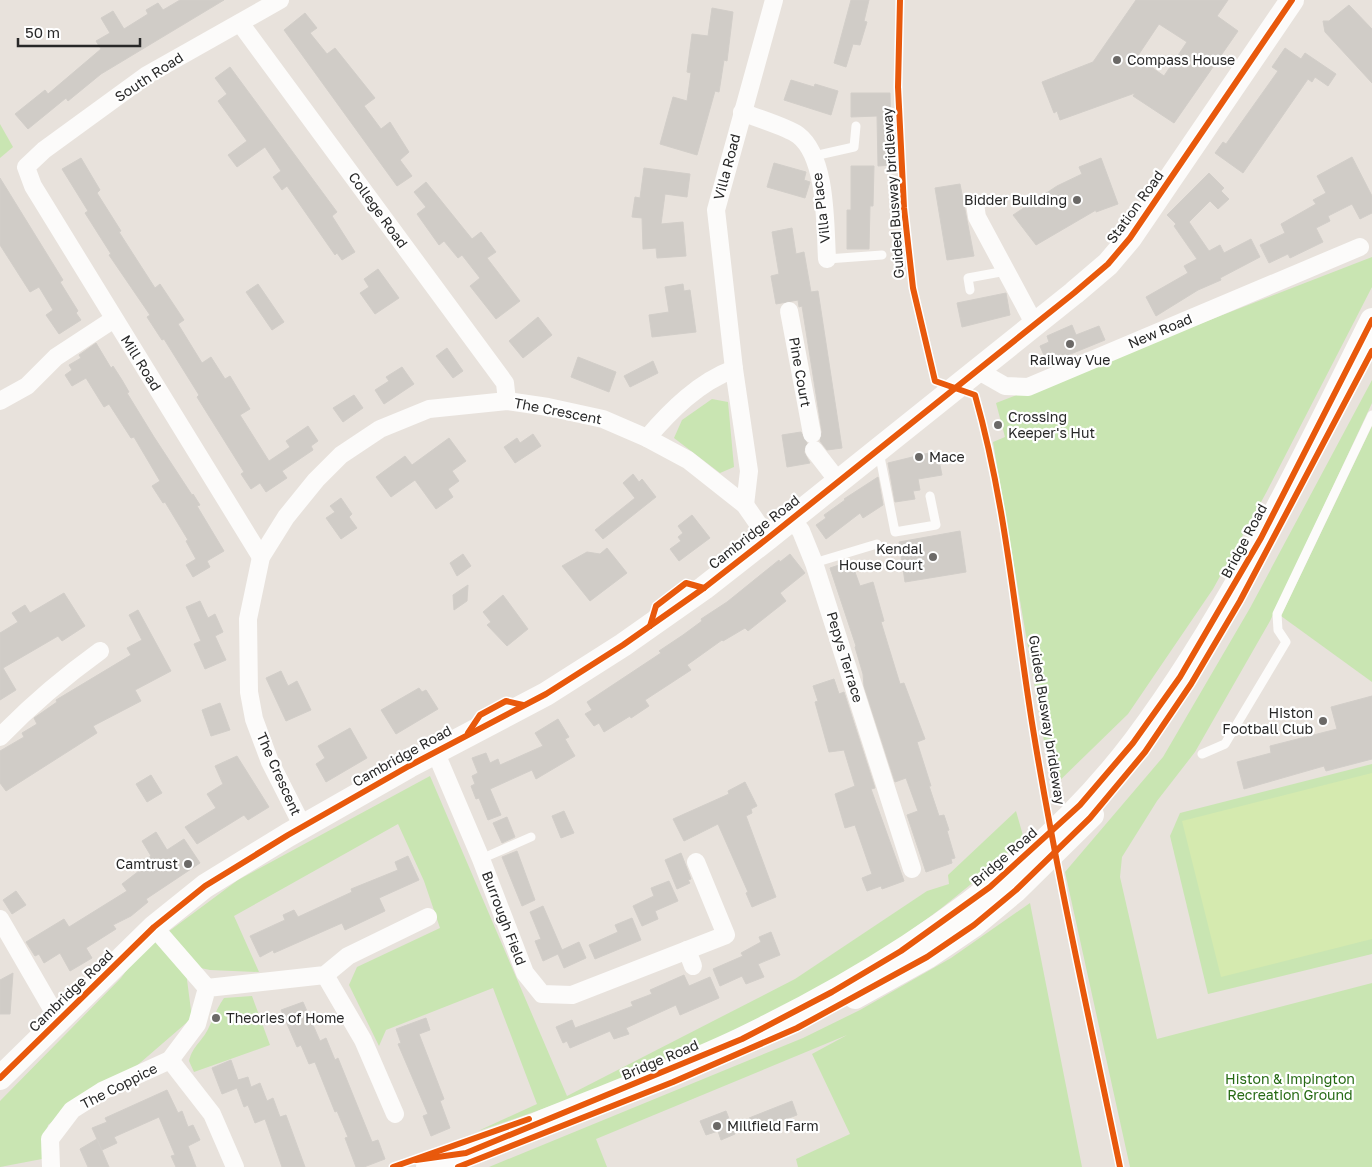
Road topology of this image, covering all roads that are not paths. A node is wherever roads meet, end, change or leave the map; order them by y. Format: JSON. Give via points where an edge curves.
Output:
{"nodes":[{"id":1,"x":280,"y":0,"type":"edge"},
{"id":2,"x":774,"y":0,"type":"edge"},
{"id":3,"x":1292,"y":0,"type":"edge"},
{"id":4,"x":240,"y":23,"type":"junction"},
{"id":5,"x":742,"y":112,"type":"junction"},
{"id":6,"x":856,"y":126,"type":"dead end"},
{"id":7,"x":814,"y":156,"type":"junction"},
{"id":8,"x":26,"y":167,"type":"joint"},
{"id":9,"x":975,"y":204,"type":"dead end"},
{"id":10,"x":1360,"y":247,"type":"dead end"},
{"id":11,"x":882,"y":255,"type":"dead end"},
{"id":12,"x":827,"y":259,"type":"joint"},
{"id":13,"x":1006,"y":271,"type":"junction"},
{"id":14,"x":970,"y":290,"type":"dead end"},
{"id":15,"x":789,"y":311,"type":"dead end"},
{"id":16,"x":114,"y":319,"type":"junction"},
{"id":17,"x":1372,"y":320,"type":"edge"},
{"id":18,"x":1035,"y":325,"type":"junction"},
{"id":19,"x":1372,"y":351,"type":"edge"},
{"id":20,"x":734,"y":369,"type":"junction"},
{"id":21,"x":977,"y":370,"type":"junction"},
{"id":22,"x":954,"y":388,"type":"joint"},
{"id":23,"x":0,"y":401,"type":"edge"},
{"id":24,"x":507,"y":401,"type":"junction"},
{"id":25,"x":1372,"y":415,"type":"edge"},
{"id":26,"x":647,"y":438,"type":"junction"},
{"id":27,"x":879,"y":449,"type":"junction"},
{"id":28,"x":838,"y":481,"type":"junction"},
{"id":29,"x":930,"y":496,"type":"dead end"},
{"id":30,"x":745,"y":505,"type":"junction"},
{"id":31,"x":792,"y":519,"type":"junction"},
{"id":32,"x":768,"y":538,"type":"junction"},
{"id":33,"x":877,"y":544,"type":"dead end"},
{"id":34,"x":261,"y":558,"type":"junction"},
{"id":35,"x":814,"y":563,"type":"junction"},
{"id":36,"x":100,"y":651,"type":"dead end"},
{"id":37,"x":0,"y":737,"type":"edge"},
{"id":38,"x":435,"y":751,"type":"junction"},
{"id":39,"x":1202,"y":754,"type":"dead end"},
{"id":40,"x":1085,"y":812,"type":"junction"},
{"id":41,"x":303,"y":827,"type":"junction"},
{"id":42,"x":531,"y":837,"type":"dead end"},
{"id":43,"x":481,"y":859,"type":"junction"},
{"id":44,"x":696,"y":862,"type":"dead end"},
{"id":45,"x":912,"y":869,"type":"dead end"},
{"id":46,"x":428,"y":917,"type":"dead end"},
{"id":47,"x":0,"y":919,"type":"edge"},
{"id":48,"x":154,"y":927,"type":"junction"},
{"id":49,"x":325,"y":975,"type":"junction"},
{"id":50,"x":206,"y":988,"type":"junction"},
{"id":51,"x":59,"y":1021,"type":"junction"},
{"id":52,"x":170,"y":1060,"type":"junction"},
{"id":53,"x":0,"y":1078,"type":"edge"},
{"id":54,"x":394,"y":1114,"type":"dead end"},
{"id":55,"x":50,"y":1167,"type":"edge"},
{"id":56,"x":235,"y":1167,"type":"edge"},
{"id":57,"x":428,"y":1167,"type":"edge"},
{"id":58,"x":458,"y":1167,"type":"edge"}],
"edges":[{"from":1,"to":4,"type":"street","name":"South Road"},
{"from":2,"to":5,"type":"street","name":"Villa Road"},
{"from":3,"to":18,"type":"main road","name":"Station Road","via":[[1130,238],[1108,264]]},
{"from":4,"to":8,"type":"street","name":"South Road","via":[[147,75],[44,150]]},
{"from":4,"to":24,"type":"street","name":"College Road","via":[[505,383]]},
{"from":5,"to":7,"type":"street","name":"Villa Place","via":[[798,135]]},
{"from":5,"to":20,"type":"street","name":"Villa Road","via":[[716,210]]},
{"from":6,"to":7,"type":"lane","via":[[854,147]]},
{"from":7,"to":12,"type":"street","name":"Villa Place","via":[[823,195]]},
{"from":8,"to":16,"type":"street","name":"Mill Road","via":[[33,186]]},
{"from":9,"to":13,"type":"street","via":[[977,216]]},
{"from":10,"to":21,"type":"street","name":"New Road","via":[[1344,261],[1028,387],[1005,386]]},
{"from":11,"to":12,"type":"lane"},
{"from":13,"to":14,"type":"lane","via":[[968,278]]},
{"from":13,"to":18,"type":"street"},
{"from":15,"to":28,"type":"street","name":"Pine Court","via":[[813,442]]},
{"from":16,"to":23,"type":"street","via":[[56,357],[27,386]]},
{"from":16,"to":34,"type":"street","name":"Mill Road"},
{"from":17,"to":40,"type":"main road","name":"Bridge Road","via":[[1228,596],[1180,677]]},
{"from":18,"to":21,"type":"main road","name":"Station Road"},
{"from":19,"to":40,"type":"main road","name":"Bridge Road","via":[[1240,602],[1191,684],[1145,752]]},
{"from":20,"to":26,"type":"street","via":[[713,376],[665,417]]},
{"from":20,"to":30,"type":"street","name":"Villa Road","via":[[749,471]]},
{"from":21,"to":22,"type":"main road","name":"Station Road"},
{"from":22,"to":27,"type":"main road","name":"Cambridge Road"},
{"from":24,"to":26,"type":"street","name":"The Crescent","via":[[603,419]]},
{"from":24,"to":34,"type":"street","name":"The Crescent","via":[[430,410],[380,429],[342,455],[316,480],[286,517]]},
{"from":25,"to":39,"type":"lane","via":[[1277,614],[1278,630],[1286,642],[1225,744]]},
{"from":26,"to":30,"type":"street","name":"The Crescent","via":[[688,460]]},
{"from":27,"to":28,"type":"main road","name":"Cambridge Road"},
{"from":27,"to":29,"type":"lane","via":[[895,532],[936,525]]},
{"from":28,"to":31,"type":"main road","name":"Cambridge Road"},
{"from":30,"to":32,"type":"street","name":"The Crescent"},
{"from":31,"to":32,"type":"main road","name":"Cambridge Road"},
{"from":31,"to":35,"type":"street","name":"Pepys Terrace","via":[[801,531]]},
{"from":32,"to":38,"type":"main road","name":"Cambridge Road","via":[[704,588],[596,663],[546,694]]},
{"from":33,"to":35,"type":"lane"},
{"from":34,"to":41,"type":"street","name":"The Crescent","via":[[248,619],[249,692],[254,719],[270,762]]},
{"from":35,"to":45,"type":"street","name":"Pepys Terrace","via":[[886,800]]},
{"from":36,"to":37,"type":"street","via":[[67,675]]},
{"from":38,"to":41,"type":"main road","name":"Cambridge Road"},
{"from":38,"to":43,"type":"street","name":"Burrough Field"},
{"from":40,"to":57,"type":"main road","name":"Bridge Road","via":[[990,887],[901,951],[832,992],[742,1039]]},
{"from":40,"to":58,"type":"main road","name":"Bridge Road","via":[[1016,890],[974,925],[927,957],[797,1028],[673,1082]]},
{"from":41,"to":48,"type":"main road","name":"Cambridge Road","via":[[205,886]]},
{"from":42,"to":43,"type":"lane"},
{"from":43,"to":44,"type":"street","name":"Burrough Field","via":[[525,972],[542,994],[572,995],[690,958],[726,935]]},
{"from":46,"to":49,"type":"street","via":[[348,956]]},
{"from":47,"to":51,"type":"street"},
{"from":48,"to":50,"type":"street"},
{"from":48,"to":51,"type":"main road","name":"Cambridge Road"},
{"from":49,"to":50,"type":"street"},
{"from":49,"to":54,"type":"street","via":[[364,1040]]},
{"from":50,"to":52,"type":"street","name":"The Coppice","via":[[197,1024]]},
{"from":51,"to":53,"type":"main road","name":"Cambridge Road"},
{"from":52,"to":55,"type":"street","name":"The Coppice","via":[[102,1091],[72,1110],[50,1139]]},
{"from":52,"to":56,"type":"street","name":"The Coppice","via":[[212,1114]]}]}
